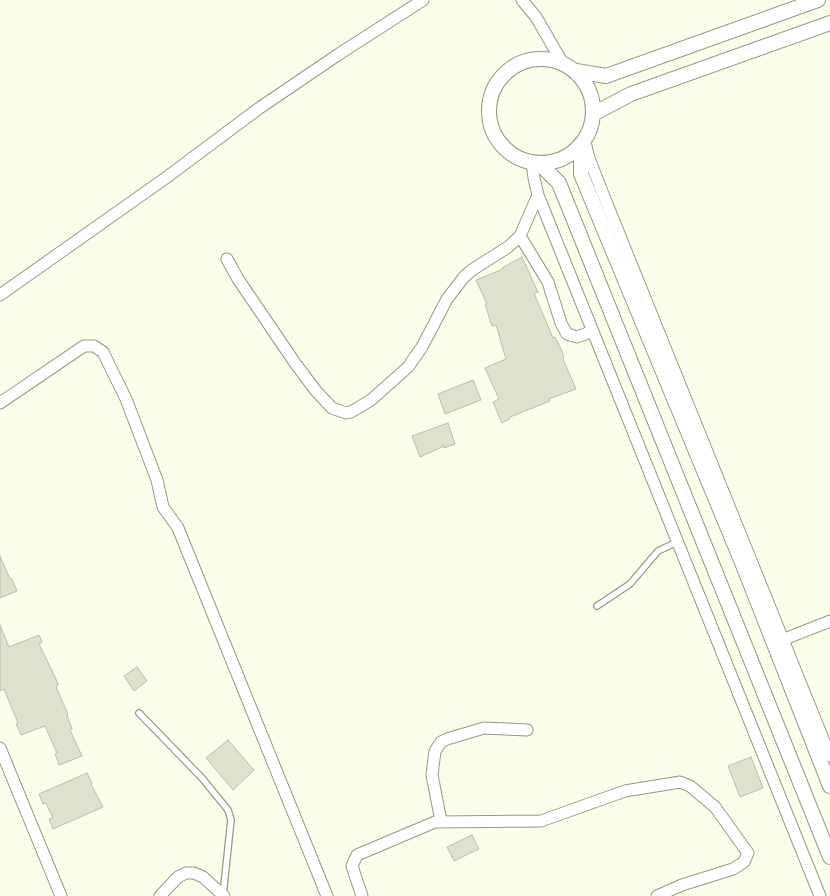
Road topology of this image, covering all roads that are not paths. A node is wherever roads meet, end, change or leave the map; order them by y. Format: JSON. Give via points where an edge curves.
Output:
{"nodes":[{"id":1,"x":423,"y":0,"type":"edge"},
{"id":2,"x":522,"y":0,"type":"edge"},
{"id":3,"x":818,"y":0,"type":"edge"},
{"id":4,"x":830,"y":23,"type":"edge"},
{"id":5,"x":562,"y":62,"type":"junction"},
{"id":6,"x":576,"y":71,"type":"junction"},
{"id":7,"x":593,"y":114,"type":"junction"},
{"id":8,"x":583,"y":142,"type":"junction"},
{"id":9,"x":536,"y":163,"type":"junction"},
{"id":10,"x":538,"y":195,"type":"junction"},
{"id":11,"x":520,"y":236,"type":"junction"},
{"id":12,"x":227,"y":259,"type":"dead end"},
{"id":13,"x":0,"y":295,"type":"edge"},
{"id":14,"x":593,"y":331,"type":"junction"},
{"id":15,"x":0,"y":403,"type":"edge"},
{"id":16,"x":677,"y":542,"type":"junction"},
{"id":17,"x":597,"y":606,"type":"dead end"},
{"id":18,"x":830,"y":621,"type":"edge"},
{"id":19,"x":779,"y":642,"type":"junction"},
{"id":20,"x":140,"y":713,"type":"dead end"},
{"id":21,"x":527,"y":730,"type":"dead end"},
{"id":22,"x":0,"y":748,"type":"edge"},
{"id":23,"x":830,"y":756,"type":"edge"},
{"id":24,"x":830,"y":786,"type":"edge"},
{"id":25,"x":441,"y":821,"type":"junction"},
{"id":26,"x":830,"y":857,"type":"edge"},
{"id":27,"x":61,"y":896,"type":"edge"},
{"id":28,"x":160,"y":896,"type":"edge"},
{"id":29,"x":223,"y":896,"type":"edge"},
{"id":30,"x":327,"y":896,"type":"edge"},
{"id":31,"x":362,"y":896,"type":"edge"},
{"id":32,"x":657,"y":896,"type":"edge"},
{"id":33,"x":820,"y":896,"type":"edge"}],
"edges":[{"from":1,"to":13,"type":"street","via":[[258,109]]},
{"from":2,"to":5,"type":"street","via":[[536,17]]},
{"from":3,"to":6,"type":"street","via":[[606,76]]},
{"from":4,"to":7,"type":"street","via":[[631,94]]},
{"from":5,"to":6,"type":"street"},
{"from":5,"to":9,"type":"street","via":[[547,58],[521,62],[500,77],[489,100],[490,125],[499,142],[511,154]]},
{"from":6,"to":7,"type":"street","via":[[583,79],[593,101]]},
{"from":7,"to":8,"type":"street","via":[[590,130]]},
{"from":8,"to":9,"type":"street","via":[[576,150],[554,162]]},
{"from":8,"to":19,"type":"street","via":[[581,174]]},
{"from":9,"to":10,"type":"street"},
{"from":9,"to":26,"type":"street","via":[[559,183]]},
{"from":10,"to":11,"type":"street"},
{"from":10,"to":14,"type":"street"},
{"from":11,"to":12,"type":"street","via":[[464,277],[447,299],[422,347],[408,367],[366,403],[349,412],[332,408],[316,391]]},
{"from":11,"to":14,"type":"street","via":[[548,282],[567,334],[577,337]]},
{"from":14,"to":16,"type":"street"},
{"from":15,"to":30,"type":"street","via":[[84,346],[94,346],[103,352],[129,405],[157,480],[163,507],[178,528]]},
{"from":16,"to":17,"type":"lane","via":[[658,551],[630,584]]},
{"from":16,"to":33,"type":"street"},
{"from":18,"to":19,"type":"street"},
{"from":19,"to":23,"type":"street"},
{"from":19,"to":24,"type":"street"},
{"from":20,"to":29,"type":"lane","via":[[202,778],[228,810],[231,820]]},
{"from":21,"to":25,"type":"street","via":[[484,728],[441,742],[435,751],[432,775]]},
{"from":22,"to":27,"type":"street"},
{"from":25,"to":31,"type":"street","via":[[357,855],[352,866]]},
{"from":25,"to":32,"type":"street","via":[[541,821],[631,789],[684,783],[715,808],[748,853],[744,862],[733,869]]},
{"from":28,"to":29,"type":"street","via":[[178,877],[194,873],[203,877]]}]}
